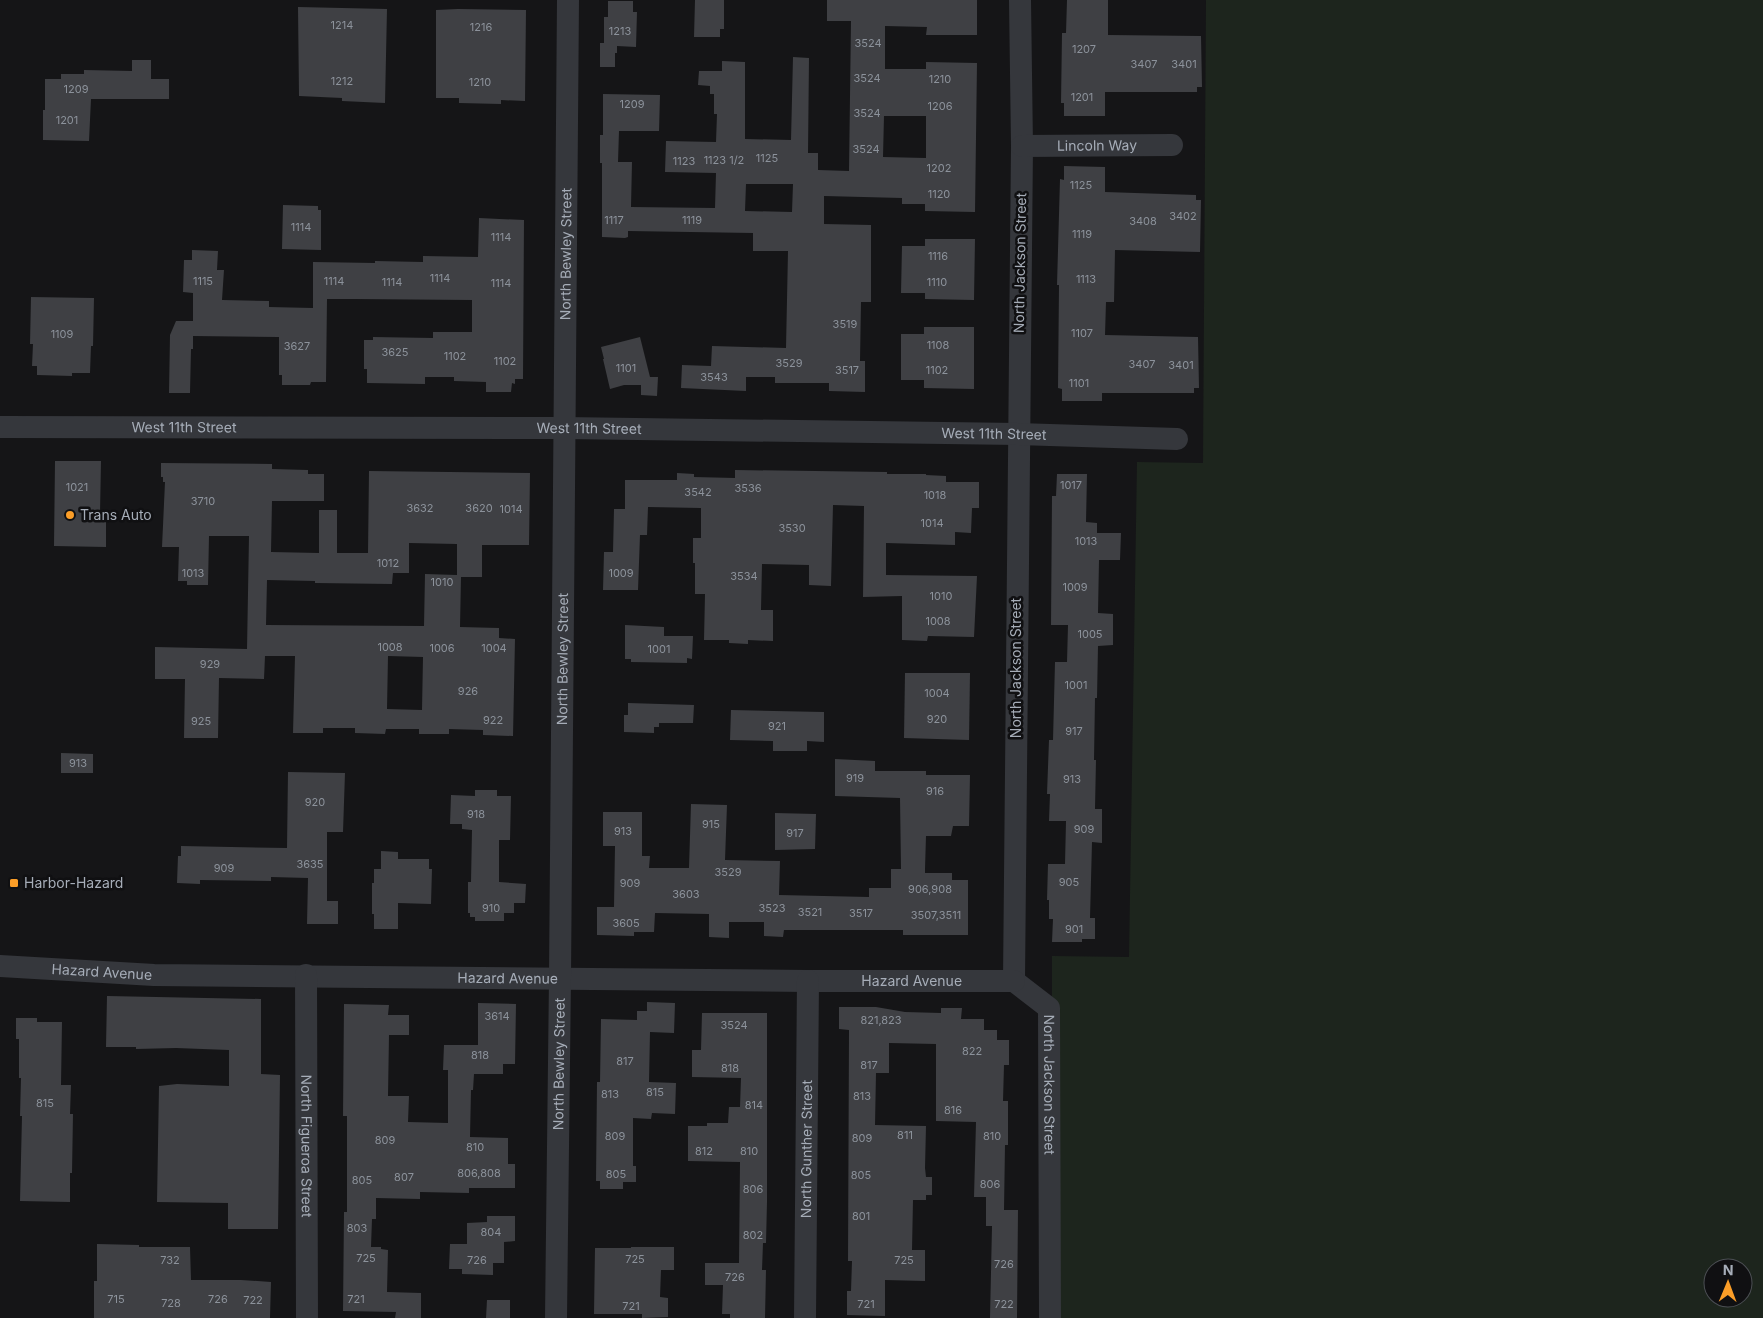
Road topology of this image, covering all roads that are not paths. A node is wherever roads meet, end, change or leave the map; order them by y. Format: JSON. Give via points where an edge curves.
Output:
{"nodes":[{"id":1,"x":568,"y":0,"type":"edge"},
{"id":2,"x":1020,"y":0,"type":"edge"},
{"id":3,"x":1172,"y":145,"type":"dead end"},
{"id":4,"x":1022,"y":146,"type":"junction"},
{"id":5,"x":0,"y":427,"type":"edge"},
{"id":6,"x":564,"y":428,"type":"junction"},
{"id":7,"x":1018,"y":434,"type":"junction"},
{"id":8,"x":1177,"y":439,"type":"dead end"},
{"id":9,"x":0,"y":966,"type":"edge"},
{"id":10,"x":306,"y":975,"type":"junction"},
{"id":11,"x":560,"y":977,"type":"junction"},
{"id":12,"x":808,"y":981,"type":"junction"},
{"id":13,"x":1014,"y":981,"type":"junction"},
{"id":14,"x":306,"y":1318,"type":"edge"},
{"id":15,"x":556,"y":1318,"type":"edge"},
{"id":16,"x":805,"y":1318,"type":"edge"},
{"id":17,"x":1050,"y":1318,"type":"edge"}],
"edges":[{"from":1,"to":6,"type":"street","name":"North Bewley Street"},
{"from":2,"to":4,"type":"street","name":"North Jackson Street"},
{"from":3,"to":4,"type":"street","name":"Lincoln Way"},
{"from":4,"to":7,"type":"street","name":"North Jackson Street"},
{"from":5,"to":6,"type":"street","name":"West 11th Street"},
{"from":6,"to":7,"type":"street","name":"West 11th Street"},
{"from":6,"to":11,"type":"street","name":"North Bewley Street"},
{"from":7,"to":8,"type":"street","name":"West 11th Street"},
{"from":7,"to":13,"type":"street","name":"North Jackson Street"},
{"from":9,"to":10,"type":"street","name":"Hazard Avenue","via":[[154,975]]},
{"from":10,"to":11,"type":"street","name":"Hazard Avenue"},
{"from":10,"to":14,"type":"street","name":"North Figueroa Street"},
{"from":11,"to":12,"type":"street","name":"Hazard Avenue"},
{"from":11,"to":15,"type":"street","name":"North Bewley Street"},
{"from":12,"to":13,"type":"street","name":"Hazard Avenue"},
{"from":12,"to":16,"type":"street","name":"North Gunther Street"},
{"from":13,"to":17,"type":"street","name":"North Jackson Street","via":[[1049,1008]]}]}
